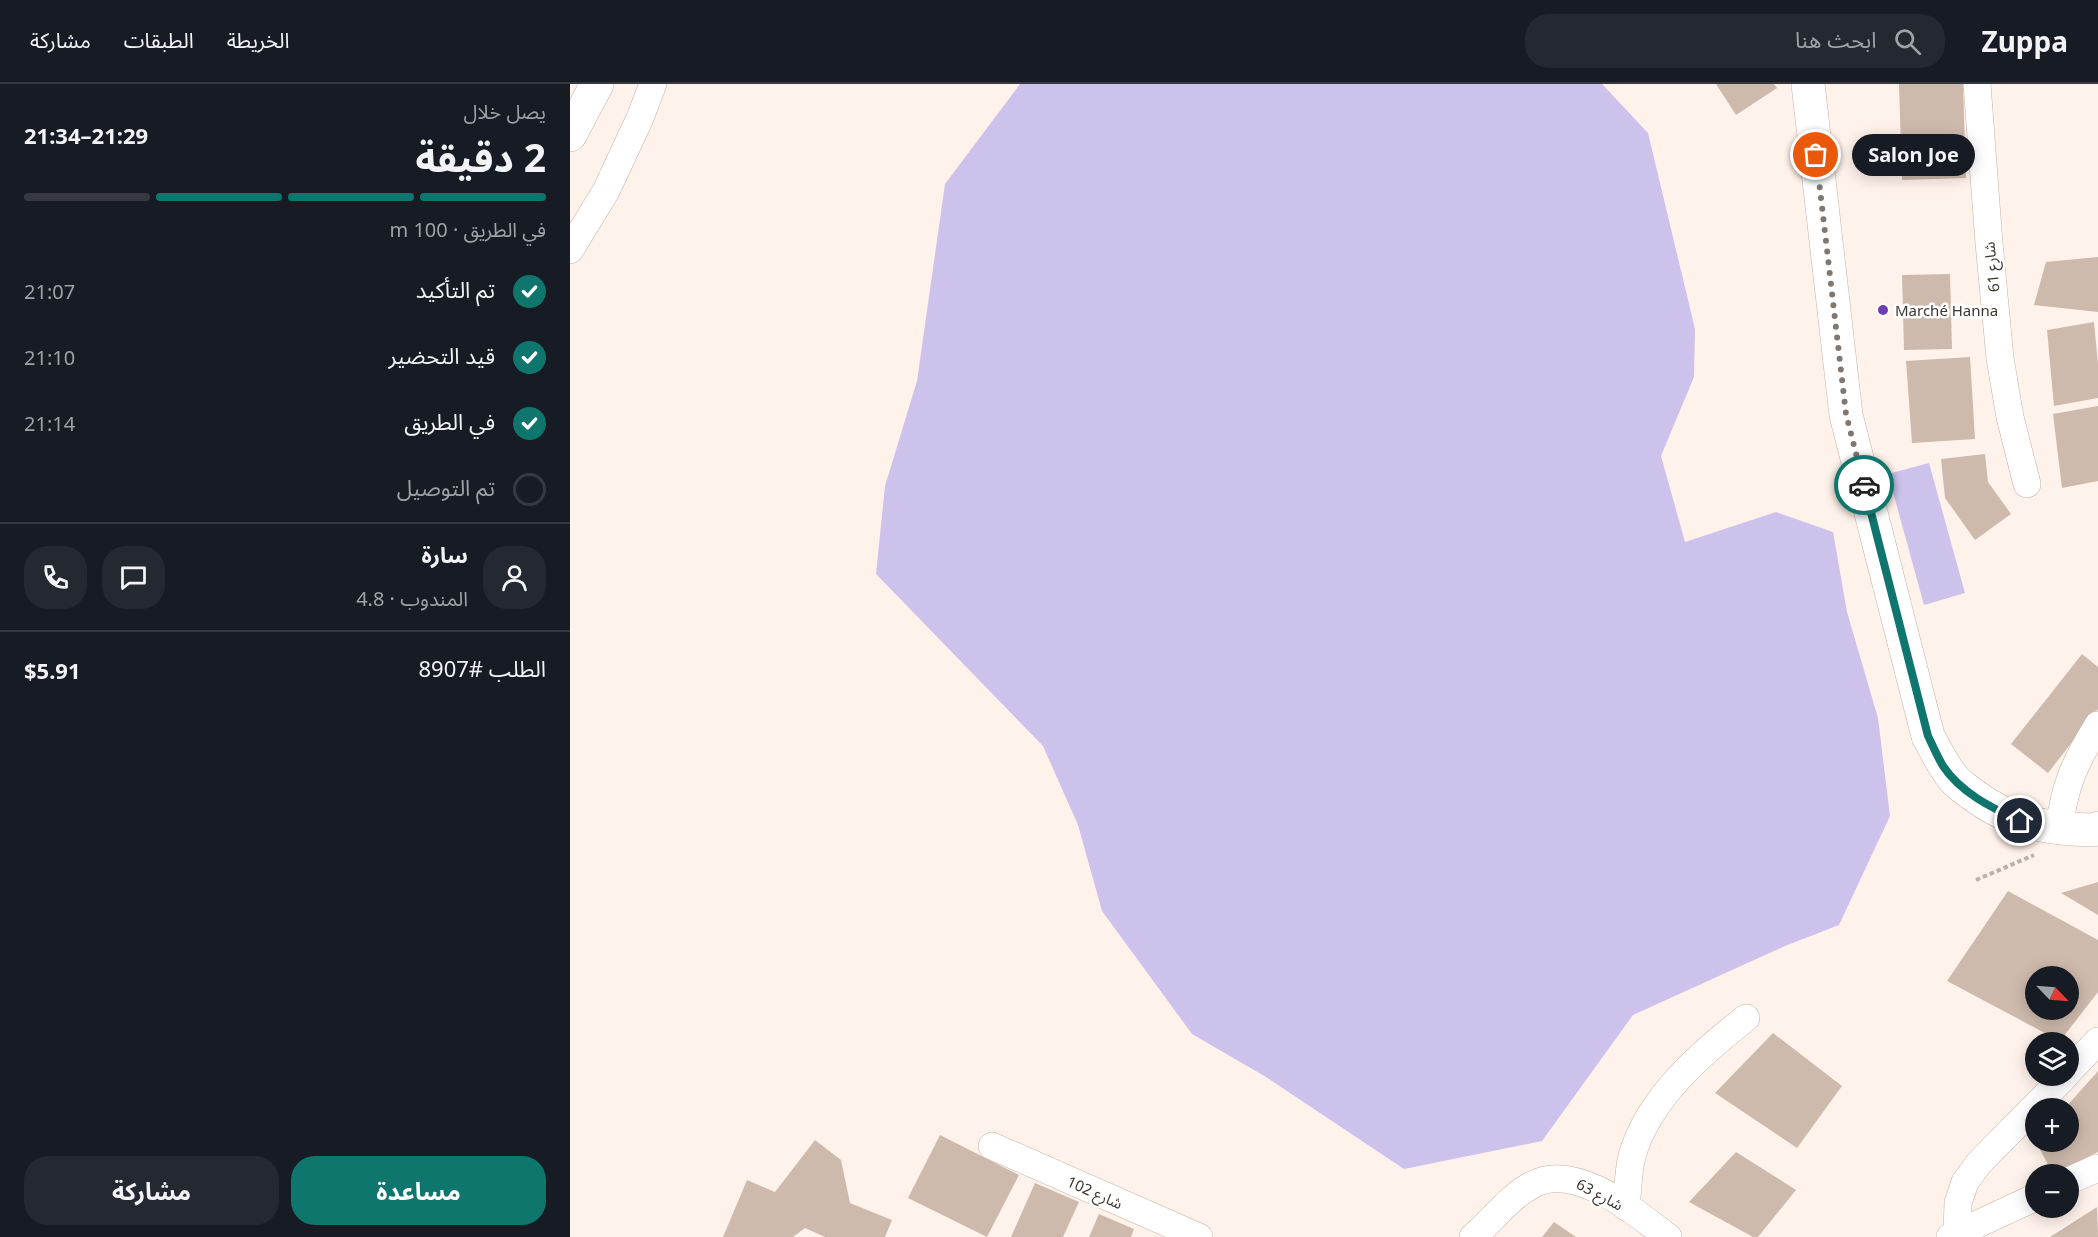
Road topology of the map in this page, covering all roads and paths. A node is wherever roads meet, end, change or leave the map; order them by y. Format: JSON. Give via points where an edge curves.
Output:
{"nodes":[{"id":1,"x":597,"y":84,"type":"edge"},
{"id":2,"x":652,"y":84,"type":"edge"},
{"id":3,"x":1808,"y":84,"type":"edge"},
{"id":4,"x":1977,"y":84,"type":"edge"},
{"id":5,"x":570,"y":135,"type":"edge"},
{"id":6,"x":570,"y":250,"type":"edge"},
{"id":7,"x":2027,"y":484,"type":"dead end"},
{"id":8,"x":2098,"y":725,"type":"edge"},
{"id":9,"x":2098,"y":828,"type":"edge"},
{"id":10,"x":2059,"y":830,"type":"junction"},
{"id":11,"x":1746,"y":1018,"type":"dead end"},
{"id":12,"x":2098,"y":1041,"type":"edge"},
{"id":13,"x":2079,"y":1061,"type":"edge"},
{"id":14,"x":2055,"y":1086,"type":"edge"},
{"id":15,"x":992,"y":1146,"type":"dead end"},
{"id":16,"x":2098,"y":1167,"type":"edge"},
{"id":17,"x":2079,"y":1176,"type":"edge"},
{"id":18,"x":2025,"y":1202,"type":"edge"},
{"id":19,"x":1626,"y":1207,"type":"junction"},
{"id":20,"x":1954,"y":1235,"type":"edge"},
{"id":21,"x":1199,"y":1237,"type":"edge"},
{"id":22,"x":1473,"y":1237,"type":"edge"},
{"id":23,"x":1668,"y":1237,"type":"edge"}],
"edges":[{"from":1,"to":5,"type":"main road"},
{"from":2,"to":6,"type":"street","via":[[606,191]]},
{"from":3,"to":10,"type":"main road","via":[[1846,414],[1928,736],[1956,782],[1984,803],[2020,821]]},
{"from":4,"to":7,"type":"street","name":"شارع 61","via":[[2000,358]]},
{"from":8,"to":10,"type":"street","via":[[2078,756],[2062,801]]},
{"from":9,"to":10,"type":"main road"},
{"from":11,"to":19,"type":"street","via":[[1687,1069],[1645,1126],[1632,1157]]},
{"from":12,"to":13,"type":"street"},
{"from":14,"to":20,"type":"street","via":[[1965,1182]]},
{"from":15,"to":21,"type":"street","name":"شارع 102"},
{"from":16,"to":17,"type":"street"},
{"from":18,"to":20,"type":"street"},
{"from":19,"to":22,"type":"street","name":"شارع 63","via":[[1580,1181],[1550,1178],[1516,1196]]},
{"from":19,"to":23,"type":"street","name":"شارع 63"}]}
